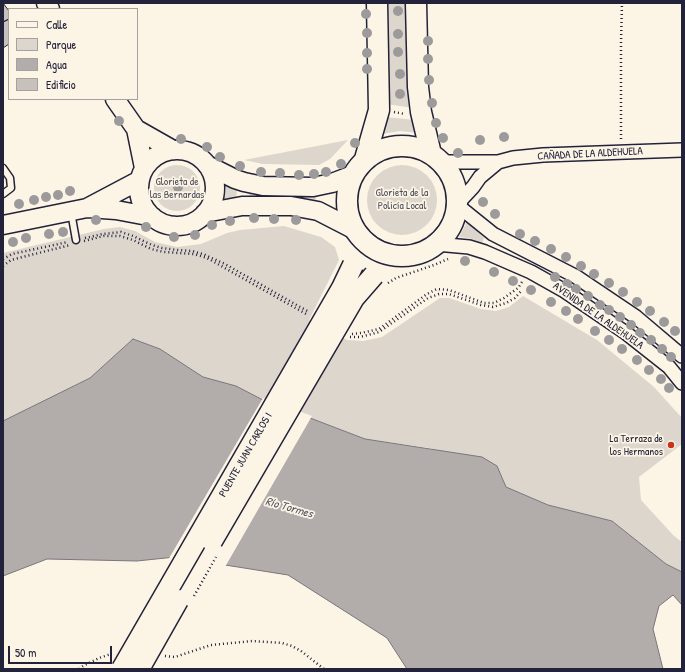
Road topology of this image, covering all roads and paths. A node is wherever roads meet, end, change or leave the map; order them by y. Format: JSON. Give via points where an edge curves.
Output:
{"nodes":[{"id":1,"x":376,"y":3,"type":"edge"},
{"id":2,"x":416,"y":3,"type":"edge"},
{"id":3,"x":622,"y":3,"type":"edge"},
{"id":4,"x":116,"y":100,"type":"edge"},
{"id":5,"x":387,"y":111,"type":"dead end"},
{"id":6,"x":407,"y":114,"type":"dead end"},
{"id":7,"x":136,"y":128,"type":"junction"},
{"id":8,"x":173,"y":150,"type":"junction"},
{"id":9,"x":682,"y":150,"type":"edge"},
{"id":10,"x":622,"y":152,"type":"junction"},
{"id":11,"x":437,"y":158,"type":"junction"},
{"id":12,"x":365,"y":159,"type":"junction"},
{"id":13,"x":498,"y":162,"type":"junction"},
{"id":14,"x":207,"y":165,"type":"junction"},
{"id":15,"x":3,"y":168,"type":"edge"},
{"id":16,"x":142,"y":174,"type":"junction"},
{"id":17,"x":353,"y":175,"type":"junction"},
{"id":18,"x":3,"y":194,"type":"edge"},
{"id":19,"x":457,"y":204,"type":"junction"},
{"id":20,"x":79,"y":210,"type":"junction"},
{"id":21,"x":205,"y":214,"type":"junction"},
{"id":22,"x":153,"y":217,"type":"junction"},
{"id":23,"x":3,"y":226,"type":"edge"},
{"id":24,"x":357,"y":233,"type":"junction"},
{"id":25,"x":78,"y":242,"type":"junction"},
{"id":26,"x":443,"y":251,"type":"junction"},
{"id":27,"x":398,"y":256,"type":"junction"},
{"id":28,"x":3,"y":259,"type":"edge"},
{"id":29,"x":3,"y":266,"type":"edge"},
{"id":30,"x":516,"y":278,"type":"dead end"},
{"id":31,"x":378,"y":281,"type":"junction"},
{"id":32,"x":522,"y":290,"type":"dead end"},
{"id":33,"x":682,"y":356,"type":"edge"},
{"id":34,"x":682,"y":383,"type":"edge"},
{"id":35,"x":160,"y":656,"type":"dead end"},
{"id":36,"x":119,"y":661,"type":"edge"},
{"id":37,"x":79,"y":669,"type":"edge"},
{"id":38,"x":139,"y":669,"type":"edge"},
{"id":39,"x":324,"y":669,"type":"edge"}],
"edges":[{"from":1,"to":12,"type":"main road","via":[[379,110]]},
{"from":2,"to":11,"type":"main road","via":[[421,112]]},
{"from":3,"to":10,"type":"path"},
{"from":4,"to":7,"type":"main road"},
{"from":5,"to":6,"type":"path"},
{"from":7,"to":8,"type":"main road"},
{"from":7,"to":16,"type":"main road"},
{"from":8,"to":14,"type":"main road","via":[[186,151],[198,156]]},
{"from":8,"to":16,"type":"main road","via":[[157,155]]},
{"from":9,"to":10,"type":"street","name":"CAÑADA DE LA ALDEHUELA"},
{"from":10,"to":13,"type":"street","name":"CAÑADA DE LA ALDEHUELA","via":[[513,158]]},
{"from":11,"to":12,"type":"main road","via":[[409,146],[402,146],[386,148]]},
{"from":11,"to":13,"type":"street","name":"CAÑADA DE LA ALDEHUELA"},
{"from":11,"to":19,"type":"main road","via":[[453,179]]},
{"from":12,"to":17,"type":"main road"},
{"from":13,"to":19,"type":"street","name":"CAÑADA DE LA ALDEHUELA","via":[[480,177]]},
{"from":14,"to":17,"type":"main road","via":[[235,179],[263,186],[313,187],[332,184]]},
{"from":14,"to":21,"type":"main road","via":[[215,187],[213,200]]},
{"from":15,"to":18,"type":"lane","via":[[10,178],[11,188]]},
{"from":16,"to":20,"type":"main road"},
{"from":16,"to":22,"type":"main road","via":[[140,196],[143,206]]},
{"from":17,"to":24,"type":"main road","via":[[347,193],[348,212]]},
{"from":19,"to":26,"type":"main road"},
{"from":19,"to":33,"type":"street","name":"AVENIDA DE LA ALDEHUELA","via":[[493,234],[575,276],[636,317]]},
{"from":20,"to":22,"type":"main road","via":[[116,210]]},
{"from":20,"to":23,"type":"main road"},
{"from":20,"to":25,"type":"lane"},
{"from":21,"to":22,"type":"main road","via":[[198,220],[180,226],[166,224]]},
{"from":21,"to":24,"type":"main road","via":[[242,206],[290,206],[318,211]]},
{"from":24,"to":27,"type":"main road","via":[[370,246]]},
{"from":24,"to":36,"type":"main road","name":"PUENTE JUAN CARLOS I","bridge":true,"via":[[353,265],[338,295]]},
{"from":25,"to":25,"type":"path","via":[[103,234],[121,232],[162,248],[204,254],[314,316],[207,258],[151,249],[120,236],[104,236]]},
{"from":25,"to":28,"type":"path","via":[[12,254]]},
{"from":25,"to":29,"type":"path","via":[[11,260]]},
{"from":26,"to":27,"type":"main road","via":[[424,251]]},
{"from":26,"to":31,"type":"path","via":[[434,265],[396,278]]},
{"from":26,"to":34,"type":"street","name":"AVENIDA DE LA ALDEHUELA","via":[[469,247],[531,272],[563,290],[626,333],[669,367]]},
{"from":27,"to":31,"type":"main road","name":"PUENTE JUAN CARLOS I"},
{"from":30,"to":32,"type":"path","via":[[522,282],[518,288],[494,303],[484,303],[449,290],[437,289],[426,294],[379,329],[348,335],[360,337],[378,332],[438,294],[450,294],[493,307],[506,303]]},
{"from":31,"to":38,"type":"main road","name":"PUENTE JUAN CARLOS I","bridge":true,"via":[[354,298]]},
{"from":35,"to":39,"type":"path","via":[[175,657],[211,644],[253,641],[282,643],[301,651]]},
{"from":36,"to":37,"type":"path","via":[[99,658]]}]}
